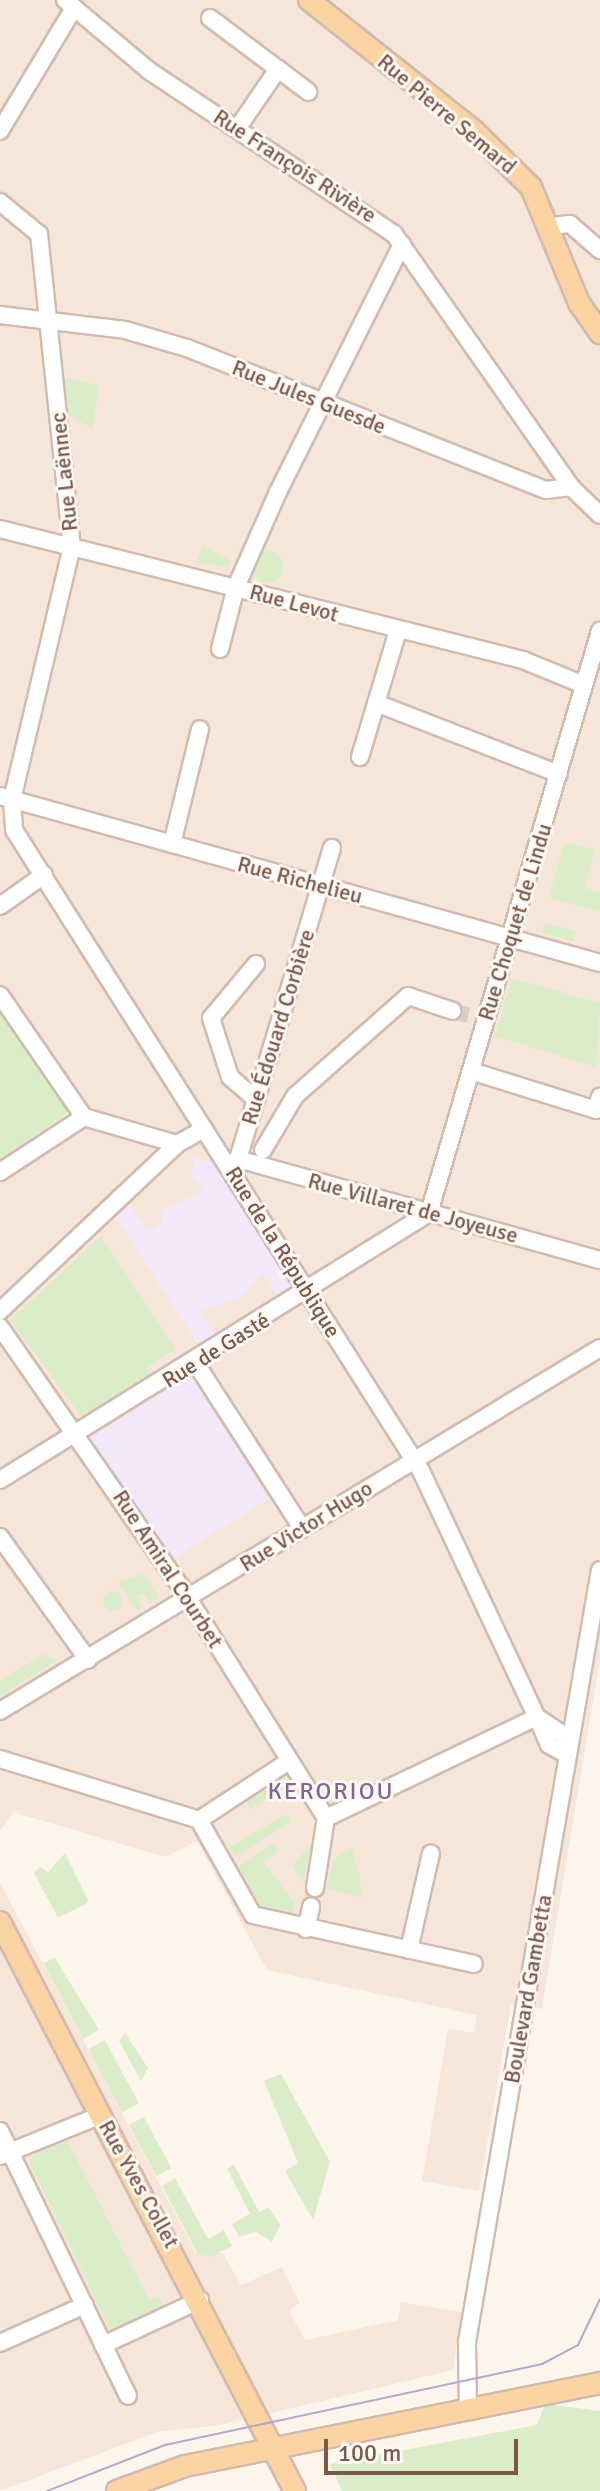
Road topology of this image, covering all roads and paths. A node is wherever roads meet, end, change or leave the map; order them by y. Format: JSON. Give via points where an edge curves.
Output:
{"nodes":[{"id":1,"x":309,"y":0,"type":"edge"},
{"id":2,"x":69,"y":4,"type":"edge"},
{"id":3,"x":210,"y":18,"type":"dead end"},
{"id":4,"x":278,"y":69,"type":"junction"},
{"id":5,"x":308,"y":92,"type":"dead end"},
{"id":6,"x":237,"y":129,"type":"junction"},
{"id":7,"x":0,"y":131,"type":"edge"},
{"id":8,"x":0,"y":202,"type":"edge"},
{"id":9,"x":553,"y":226,"type":"junction"},
{"id":10,"x":402,"y":244,"type":"junction"},
{"id":11,"x":600,"y":250,"type":"edge"},
{"id":12,"x":0,"y":315,"type":"edge"},
{"id":13,"x":48,"y":320,"type":"junction"},
{"id":14,"x":600,"y":333,"type":"edge"},
{"id":15,"x":321,"y":402,"type":"junction"},
{"id":16,"x":571,"y":487,"type":"junction"},
{"id":17,"x":600,"y":515,"type":"edge"},
{"id":18,"x":0,"y":529,"type":"edge"},
{"id":19,"x":72,"y":546,"type":"junction"},
{"id":20,"x":236,"y":587,"type":"junction"},
{"id":21,"x":398,"y":630,"type":"junction"},
{"id":22,"x":600,"y":631,"type":"edge"},
{"id":23,"x":220,"y":649,"type":"dead end"},
{"id":24,"x":584,"y":685,"type":"junction"},
{"id":25,"x":376,"y":703,"type":"junction"},
{"id":26,"x":200,"y":729,"type":"dead end"},
{"id":27,"x":360,"y":757,"type":"dead end"},
{"id":28,"x":559,"y":774,"type":"junction"},
{"id":29,"x":6,"y":798,"type":"edge"},
{"id":30,"x":172,"y":844,"type":"junction"},
{"id":31,"x":332,"y":848,"type":"dead end"},
{"id":32,"x":44,"y":875,"type":"junction"},
{"id":33,"x":321,"y":885,"type":"junction"},
{"id":34,"x":0,"y":906,"type":"edge"},
{"id":35,"x":510,"y":938,"type":"junction"},
{"id":36,"x":600,"y":963,"type":"edge"},
{"id":37,"x":256,"y":964,"type":"dead end"},
{"id":38,"x":0,"y":995,"type":"edge"},
{"id":39,"x":453,"y":1011,"type":"tunnel mouth"},
{"id":40,"x":471,"y":1071,"type":"junction"},
{"id":41,"x":600,"y":1097,"type":"edge"},
{"id":42,"x":256,"y":1100,"type":"junction"},
{"id":43,"x":84,"y":1117,"type":"junction"},
{"id":44,"x":204,"y":1129,"type":"junction"},
{"id":45,"x":177,"y":1144,"type":"junction"},
{"id":46,"x":263,"y":1150,"type":"dead end"},
{"id":47,"x":233,"y":1162,"type":"junction"},
{"id":48,"x":0,"y":1172,"type":"edge"},
{"id":49,"x":429,"y":1213,"type":"junction"},
{"id":50,"x":600,"y":1260,"type":"edge"},
{"id":51,"x":308,"y":1293,"type":"junction"},
{"id":52,"x":0,"y":1311,"type":"edge"},
{"id":53,"x":0,"y":1327,"type":"edge"},
{"id":54,"x":600,"y":1348,"type":"edge"},
{"id":55,"x":195,"y":1362,"type":"junction"},
{"id":56,"x":79,"y":1436,"type":"junction"},
{"id":57,"x":415,"y":1459,"type":"junction"},
{"id":58,"x":0,"y":1480,"type":"edge"},
{"id":59,"x":302,"y":1528,"type":"junction"},
{"id":60,"x":0,"y":1537,"type":"edge"},
{"id":61,"x":600,"y":1570,"type":"edge"},
{"id":62,"x":188,"y":1598,"type":"junction"},
{"id":63,"x":88,"y":1660,"type":"junction"},
{"id":64,"x":4,"y":1710,"type":"edge"},
{"id":65,"x":537,"y":1717,"type":"junction"},
{"id":66,"x":569,"y":1747,"type":"junction"},
{"id":67,"x":0,"y":1759,"type":"edge"},
{"id":68,"x":289,"y":1761,"type":"junction"},
{"id":69,"x":326,"y":1818,"type":"junction"},
{"id":70,"x":199,"y":1820,"type":"junction"},
{"id":71,"x":431,"y":1853,"type":"dead end"},
{"id":72,"x":315,"y":1888,"type":"dead end"},
{"id":73,"x":311,"y":1907,"type":"dead end"},
{"id":74,"x":0,"y":1922,"type":"edge"},
{"id":75,"x":306,"y":1929,"type":"junction"},
{"id":76,"x":409,"y":1950,"type":"junction"},
{"id":77,"x":474,"y":1964,"type":"dead end"},
{"id":78,"x":101,"y":2115,"type":"junction"},
{"id":79,"x":0,"y":2131,"type":"edge"},
{"id":80,"x":5,"y":2154,"type":"edge"},
{"id":81,"x":200,"y":2300,"type":"junction"},
{"id":82,"x":85,"y":2305,"type":"junction"},
{"id":83,"x":0,"y":2343,"type":"edge"},
{"id":84,"x":103,"y":2345,"type":"junction"},
{"id":85,"x":600,"y":2383,"type":"edge"},
{"id":86,"x":128,"y":2396,"type":"dead end"},
{"id":87,"x":468,"y":2409,"type":"junction"},
{"id":88,"x":274,"y":2449,"type":"junction"},
{"id":89,"x":117,"y":2491,"type":"edge"},
{"id":90,"x":295,"y":2491,"type":"edge"}],
"edges":[{"from":1,"to":9,"type":"main road","name":"Rue Pierre Semard","via":[[474,131],[531,187]]},
{"from":2,"to":6,"type":"street","name":"Rue François Rivière","via":[[126,54]]},
{"from":2,"to":7,"type":"street"},
{"from":3,"to":4,"type":"street"},
{"from":4,"to":5,"type":"street"},
{"from":4,"to":6,"type":"street"},
{"from":6,"to":10,"type":"street","name":"Rue François Rivière","via":[[379,220]]},
{"from":8,"to":13,"type":"street","name":"Rue Laënnec","via":[[39,234]]},
{"from":9,"to":11,"type":"street","via":[[570,224]]},
{"from":9,"to":14,"type":"main road","name":"Rue Pierre Semard","via":[[579,303]]},
{"from":10,"to":15,"type":"street"},
{"from":10,"to":16,"type":"street","name":"Rue François Rivière"},
{"from":12,"to":13,"type":"street","name":"Rue Jules Guesde"},
{"from":13,"to":15,"type":"street","name":"Rue Jules Guesde","via":[[162,340]]},
{"from":13,"to":19,"type":"street","name":"Rue Laënnec"},
{"from":15,"to":16,"type":"street","name":"Rue Jules Guesde","via":[[546,490]]},
{"from":15,"to":20,"type":"street"},
{"from":16,"to":17,"type":"street"},
{"from":18,"to":19,"type":"street","name":"Rue Levot"},
{"from":19,"to":20,"type":"street","name":"Rue Levot"},
{"from":19,"to":29,"type":"street","name":"Rue Laënnec"},
{"from":20,"to":21,"type":"street","name":"Rue Levot"},
{"from":20,"to":23,"type":"street"},
{"from":21,"to":24,"type":"street","name":"Rue Levot","via":[[523,660]]},
{"from":21,"to":25,"type":"street"},
{"from":22,"to":24,"type":"street","name":"Rue Choquet de Lindu"},
{"from":24,"to":28,"type":"street","name":"Rue Choquet de Lindu"},
{"from":25,"to":27,"type":"street"},
{"from":25,"to":28,"type":"street"},
{"from":26,"to":30,"type":"street"},
{"from":28,"to":35,"type":"street","name":"Rue Choquet de Lindu"},
{"from":29,"to":30,"type":"street","name":"Rue Richelieu"},
{"from":29,"to":32,"type":"street","name":"Rue de la République","via":[[14,830]]},
{"from":30,"to":33,"type":"street","name":"Rue Richelieu"},
{"from":31,"to":33,"type":"street","name":"Rue Édouard Corbière"},
{"from":32,"to":34,"type":"street"},
{"from":32,"to":44,"type":"street","name":"Rue de la République"},
{"from":33,"to":35,"type":"street","name":"Rue Richelieu"},
{"from":33,"to":42,"type":"street","name":"Rue Édouard Corbière"},
{"from":35,"to":36,"type":"street","name":"Rue Richelieu"},
{"from":35,"to":40,"type":"street","name":"Rue Choquet de Lindu"},
{"from":37,"to":42,"type":"street","via":[[211,1018],[230,1077]]},
{"from":38,"to":43,"type":"street"},
{"from":39,"to":46,"type":"street","via":[[408,996],[295,1096]]},
{"from":40,"to":41,"type":"street","via":[[596,1110]]},
{"from":40,"to":49,"type":"street","name":"Rue Choquet de Lindu"},
{"from":42,"to":47,"type":"street","name":"Rue Édouard Corbière"},
{"from":43,"to":45,"type":"street"},
{"from":43,"to":48,"type":"street"},
{"from":44,"to":45,"type":"street"},
{"from":44,"to":47,"type":"street","name":"Rue de la République"},
{"from":45,"to":52,"type":"street"},
{"from":47,"to":49,"type":"street","name":"Rue Villaret de Joyeuse"},
{"from":47,"to":51,"type":"street","name":"Rue de la République"},
{"from":49,"to":50,"type":"street","name":"Rue Villaret de Joyeuse"},
{"from":49,"to":51,"type":"street","name":"Rue de Gasté"},
{"from":51,"to":55,"type":"street","name":"Rue de Gasté"},
{"from":51,"to":57,"type":"street","name":"Rue de la République"},
{"from":53,"to":56,"type":"street","name":"Rue Amiral Courbet"},
{"from":54,"to":57,"type":"street","name":"Rue Victor Hugo"},
{"from":55,"to":56,"type":"street","name":"Rue de Gasté"},
{"from":55,"to":59,"type":"street"},
{"from":56,"to":58,"type":"street","name":"Rue de Gasté"},
{"from":56,"to":62,"type":"street","name":"Rue Amiral Courbet"},
{"from":57,"to":59,"type":"street","name":"Rue Victor Hugo"},
{"from":57,"to":65,"type":"street","name":"Rue de la République"},
{"from":59,"to":62,"type":"street","name":"Rue Victor Hugo"},
{"from":60,"to":63,"type":"street"},
{"from":61,"to":66,"type":"street","name":"Boulevard Gambetta"},
{"from":62,"to":63,"type":"street","name":"Rue Victor Hugo"},
{"from":62,"to":68,"type":"street","name":"Rue Amiral Courbet"},
{"from":63,"to":64,"type":"street","name":"Rue Victor Hugo"},
{"from":65,"to":66,"type":"street"},
{"from":65,"to":69,"type":"street"},
{"from":66,"to":87,"type":"street","name":"Boulevard Gambetta","via":[[467,2342]]},
{"from":67,"to":70,"type":"street"},
{"from":68,"to":69,"type":"street","name":"Rue Amiral Courbet"},
{"from":68,"to":70,"type":"street"},
{"from":69,"to":72,"type":"street"},
{"from":70,"to":75,"type":"street","via":[[253,1915]]},
{"from":71,"to":76,"type":"street"},
{"from":73,"to":75,"type":"street"},
{"from":74,"to":78,"type":"main road","name":"Rue Yves Collet"},
{"from":75,"to":76,"type":"street"},
{"from":76,"to":77,"type":"street"},
{"from":78,"to":80,"type":"street"},
{"from":78,"to":81,"type":"main road","name":"Rue Yves Collet"},
{"from":79,"to":80,"type":"street"},
{"from":80,"to":82,"type":"street"},
{"from":81,"to":84,"type":"street"},
{"from":81,"to":88,"type":"main road","name":"Rue Yves Collet"},
{"from":82,"to":83,"type":"street"},
{"from":82,"to":84,"type":"street"},
{"from":84,"to":86,"type":"street"},
{"from":85,"to":87,"type":"main road"},
{"from":87,"to":88,"type":"main road"},
{"from":88,"to":89,"type":"main road","via":[[178,2468]]},
{"from":88,"to":90,"type":"main road","name":"Rue Yves Collet"}]}
